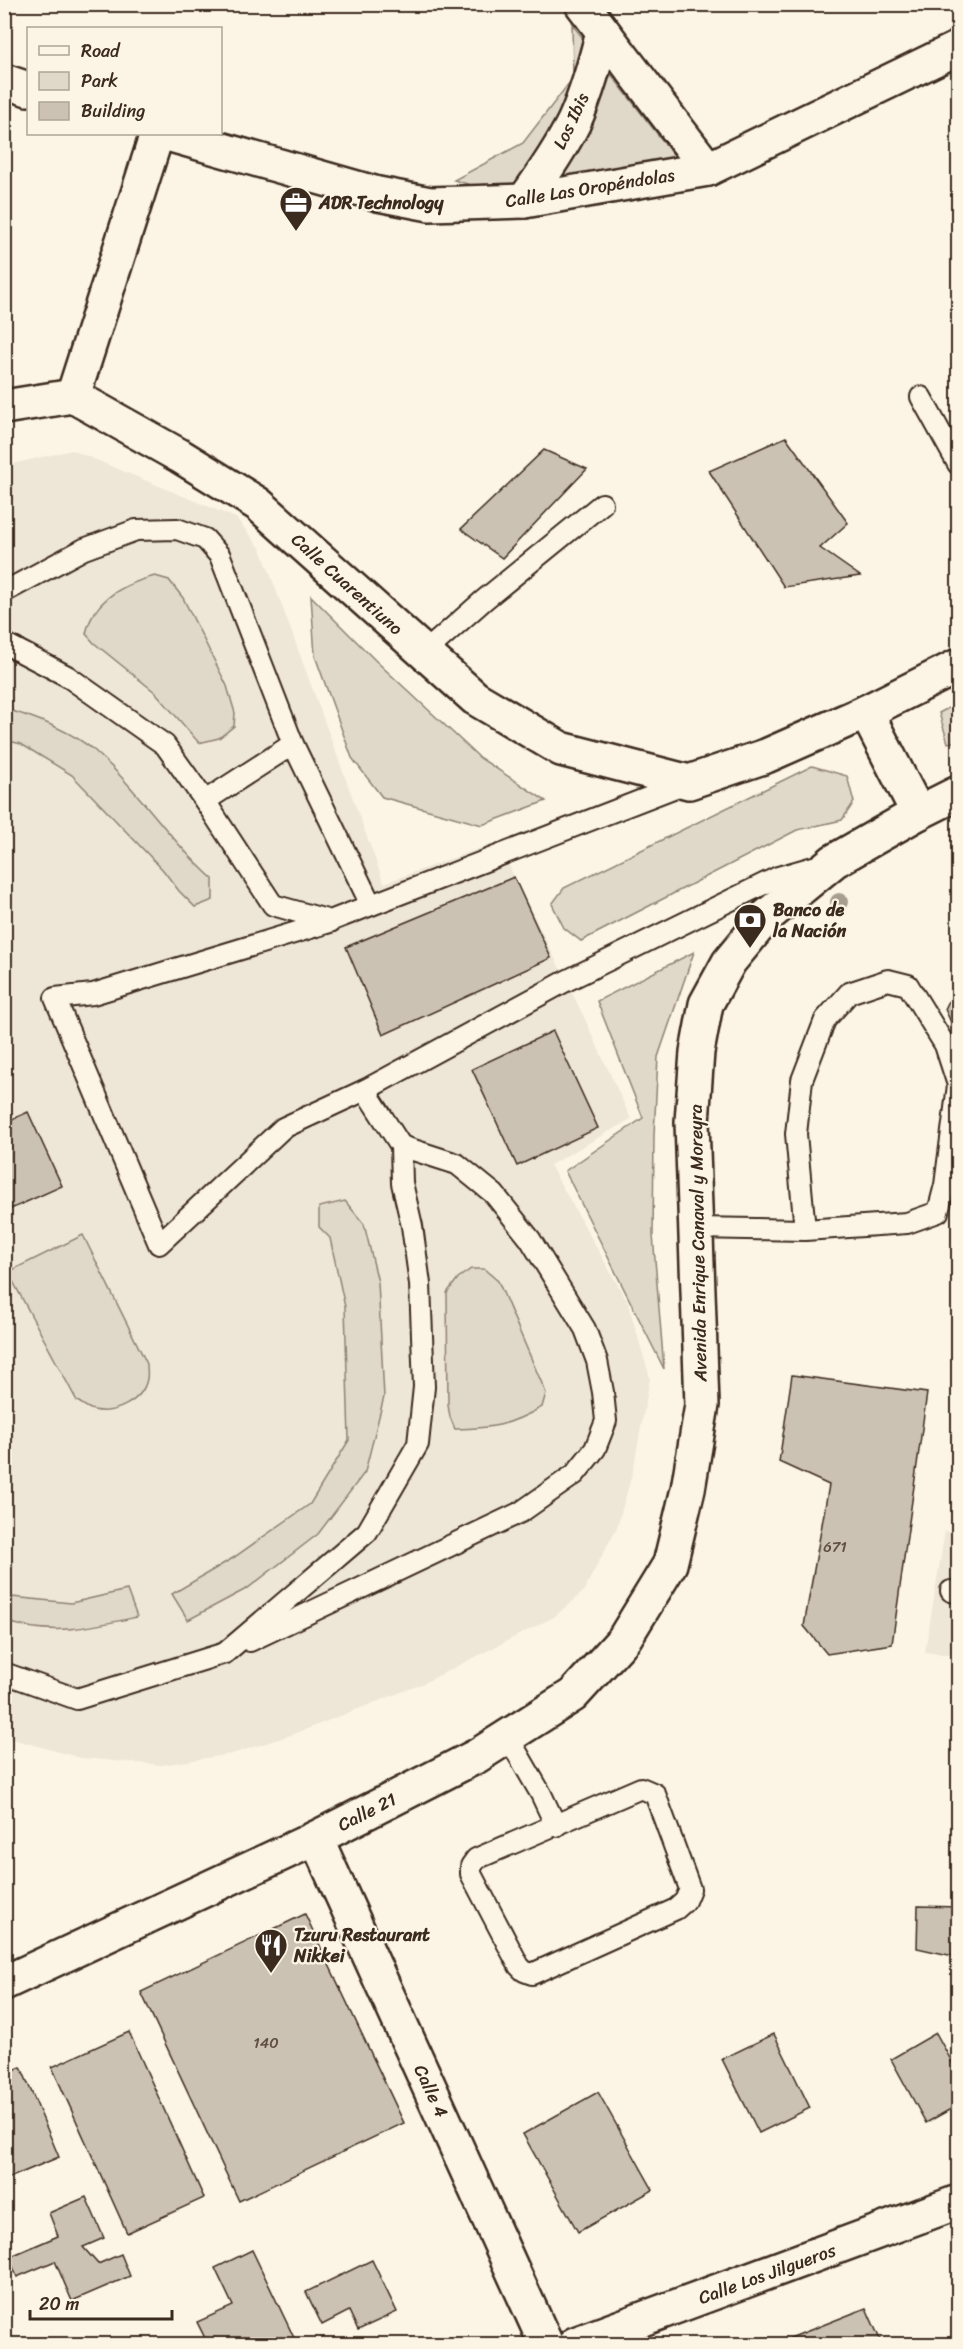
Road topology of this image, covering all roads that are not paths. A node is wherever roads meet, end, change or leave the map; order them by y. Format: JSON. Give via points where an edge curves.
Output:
{"nodes":[{"id":1,"x":582,"y":4,"type":"edge"},
{"id":2,"x":603,"y":32,"type":"junction"},
{"id":3,"x":958,"y":48,"type":"edge"},
{"id":4,"x":4,"y":81,"type":"edge"},
{"id":5,"x":27,"y":89,"type":"edge"},
{"id":6,"x":158,"y":135,"type":"edge"},
{"id":7,"x":171,"y":135,"type":"edge"},
{"id":8,"x":708,"y":169,"type":"junction"},
{"id":9,"x":524,"y":201,"type":"junction"},
{"id":10,"x":73,"y":396,"type":"junction"},
{"id":11,"x":921,"y":397,"type":"dead end"},
{"id":12,"x":4,"y":407,"type":"edge"},
{"id":13,"x":958,"y":464,"type":"edge"},
{"id":14,"x":602,"y":504,"type":"dead end"},
{"id":15,"x":4,"y":592,"type":"edge"},
{"id":16,"x":4,"y":643,"type":"edge"},
{"id":17,"x":424,"y":653,"type":"junction"},
{"id":18,"x":958,"y":666,"type":"edge"},
{"id":19,"x":866,"y":712,"type":"junction"},
{"id":20,"x":293,"y":744,"type":"junction"},
{"id":21,"x":688,"y":782,"type":"junction"},
{"id":22,"x":958,"y":793,"type":"edge"},
{"id":23,"x":205,"y":801,"type":"junction"},
{"id":24,"x":918,"y":813,"type":"junction"},
{"id":25,"x":834,"y":861,"type":"junction"},
{"id":26,"x":371,"y":905,"type":"junction"},
{"id":27,"x":330,"y":921,"type":"junction"},
{"id":28,"x":365,"y":1090,"type":"junction"},
{"id":29,"x":401,"y":1146,"type":"junction"},
{"id":30,"x":696,"y":1228,"type":"junction"},
{"id":31,"x":805,"y":1230,"type":"junction"},
{"id":32,"x":670,"y":1564,"type":"joint"},
{"id":33,"x":225,"y":1653,"type":"junction"},
{"id":34,"x":4,"y":1673,"type":"edge"},
{"id":35,"x":508,"y":1737,"type":"junction"},
{"id":36,"x":556,"y":1826,"type":"junction"},
{"id":37,"x":316,"y":1838,"type":"junction"},
{"id":38,"x":4,"y":1983,"type":"edge"},
{"id":39,"x":958,"y":2202,"type":"edge"},
{"id":40,"x":546,"y":2344,"type":"edge"},
{"id":41,"x":574,"y":2344,"type":"edge"}],
"edges":[{"from":1,"to":2,"type":"street"},
{"from":2,"to":8,"type":"street"},
{"from":2,"to":9,"type":"street","name":"Los Ibis","via":[[574,122]]},
{"from":3,"to":8,"type":"street","name":"Calle Las Oropéndolas"},
{"from":4,"to":5,"type":"street"},
{"from":6,"to":10,"type":"street"},
{"from":7,"to":9,"type":"street","name":"Calle Las Oropéndolas","via":[[378,194],[430,204]]},
{"from":8,"to":9,"type":"street","name":"Calle Las Oropéndolas"},
{"from":10,"to":12,"type":"street"},
{"from":10,"to":17,"type":"street","name":"Calle Cuarentiuno","via":[[258,504]]},
{"from":11,"to":13,"type":"lane"},
{"from":14,"to":17,"type":"lane"},
{"from":15,"to":20,"type":"lane","via":[[84,549],[136,530],[177,529],[205,539],[220,556]]},
{"from":16,"to":23,"type":"lane","via":[[67,676],[165,745]]},
{"from":17,"to":21,"type":"street","name":"Calle Cuarentiuno","via":[[474,698],[561,749]]},
{"from":18,"to":19,"type":"street"},
{"from":19,"to":21,"type":"street","via":[[766,756]]},
{"from":19,"to":24,"type":"street"},
{"from":20,"to":23,"type":"lane"},
{"from":20,"to":26,"type":"lane"},
{"from":21,"to":26,"type":"lane"},
{"from":22,"to":24,"type":"street","name":"Avenida Enrique Canaval y Moreyra"},
{"from":23,"to":27,"type":"lane","via":[[273,905]]},
{"from":24,"to":25,"type":"street","name":"Avenida Enrique Canaval y Moreyra"},
{"from":25,"to":28,"type":"lane","via":[[778,878],[566,981]]},
{"from":25,"to":30,"type":"street","name":"Avenida Enrique Canaval y Moreyra","via":[[767,916],[729,962],[706,1004],[697,1052],[692,1122]]},
{"from":26,"to":27,"type":"lane"},
{"from":27,"to":28,"type":"lane","via":[[93,994],[56,998],[159,1244],[283,1128]]},
{"from":28,"to":29,"type":"lane"},
{"from":29,"to":33,"type":"lane","via":[[402,1183],[420,1284],[424,1387],[418,1444],[367,1532]]},
{"from":29,"to":33,"type":"lane","via":[[457,1164],[494,1194],[530,1239],[585,1329],[597,1361],[606,1421],[594,1449],[575,1474],[521,1512]]},
{"from":30,"to":31,"type":"lane"},
{"from":30,"to":32,"type":"street","name":"Avenida Enrique Canaval y Moreyra","via":[[702,1405]]},
{"from":31,"to":31,"type":"lane","via":[[907,1223],[938,1212],[958,1085],[945,1045],[909,985],[888,980],[849,993],[825,1020],[802,1080],[796,1134]]},
{"from":32,"to":35,"type":"street","name":"Calle 21","via":[[624,1639],[573,1695]]},
{"from":33,"to":34,"type":"lane","via":[[76,1699]]},
{"from":35,"to":36,"type":"lane"},
{"from":35,"to":37,"type":"street","name":"Calle 21"},
{"from":36,"to":36,"type":"lane","via":[[476,1859],[471,1866],[471,1874],[519,1966],[532,1974],[676,1909],[690,1889],[655,1794],[648,1789],[641,1788]]},
{"from":37,"to":38,"type":"street","name":"Calle 21"},
{"from":37,"to":40,"type":"street","name":"Calle 4"},
{"from":39,"to":41,"type":"street","name":"Calle Los Jilgueros"}]}
